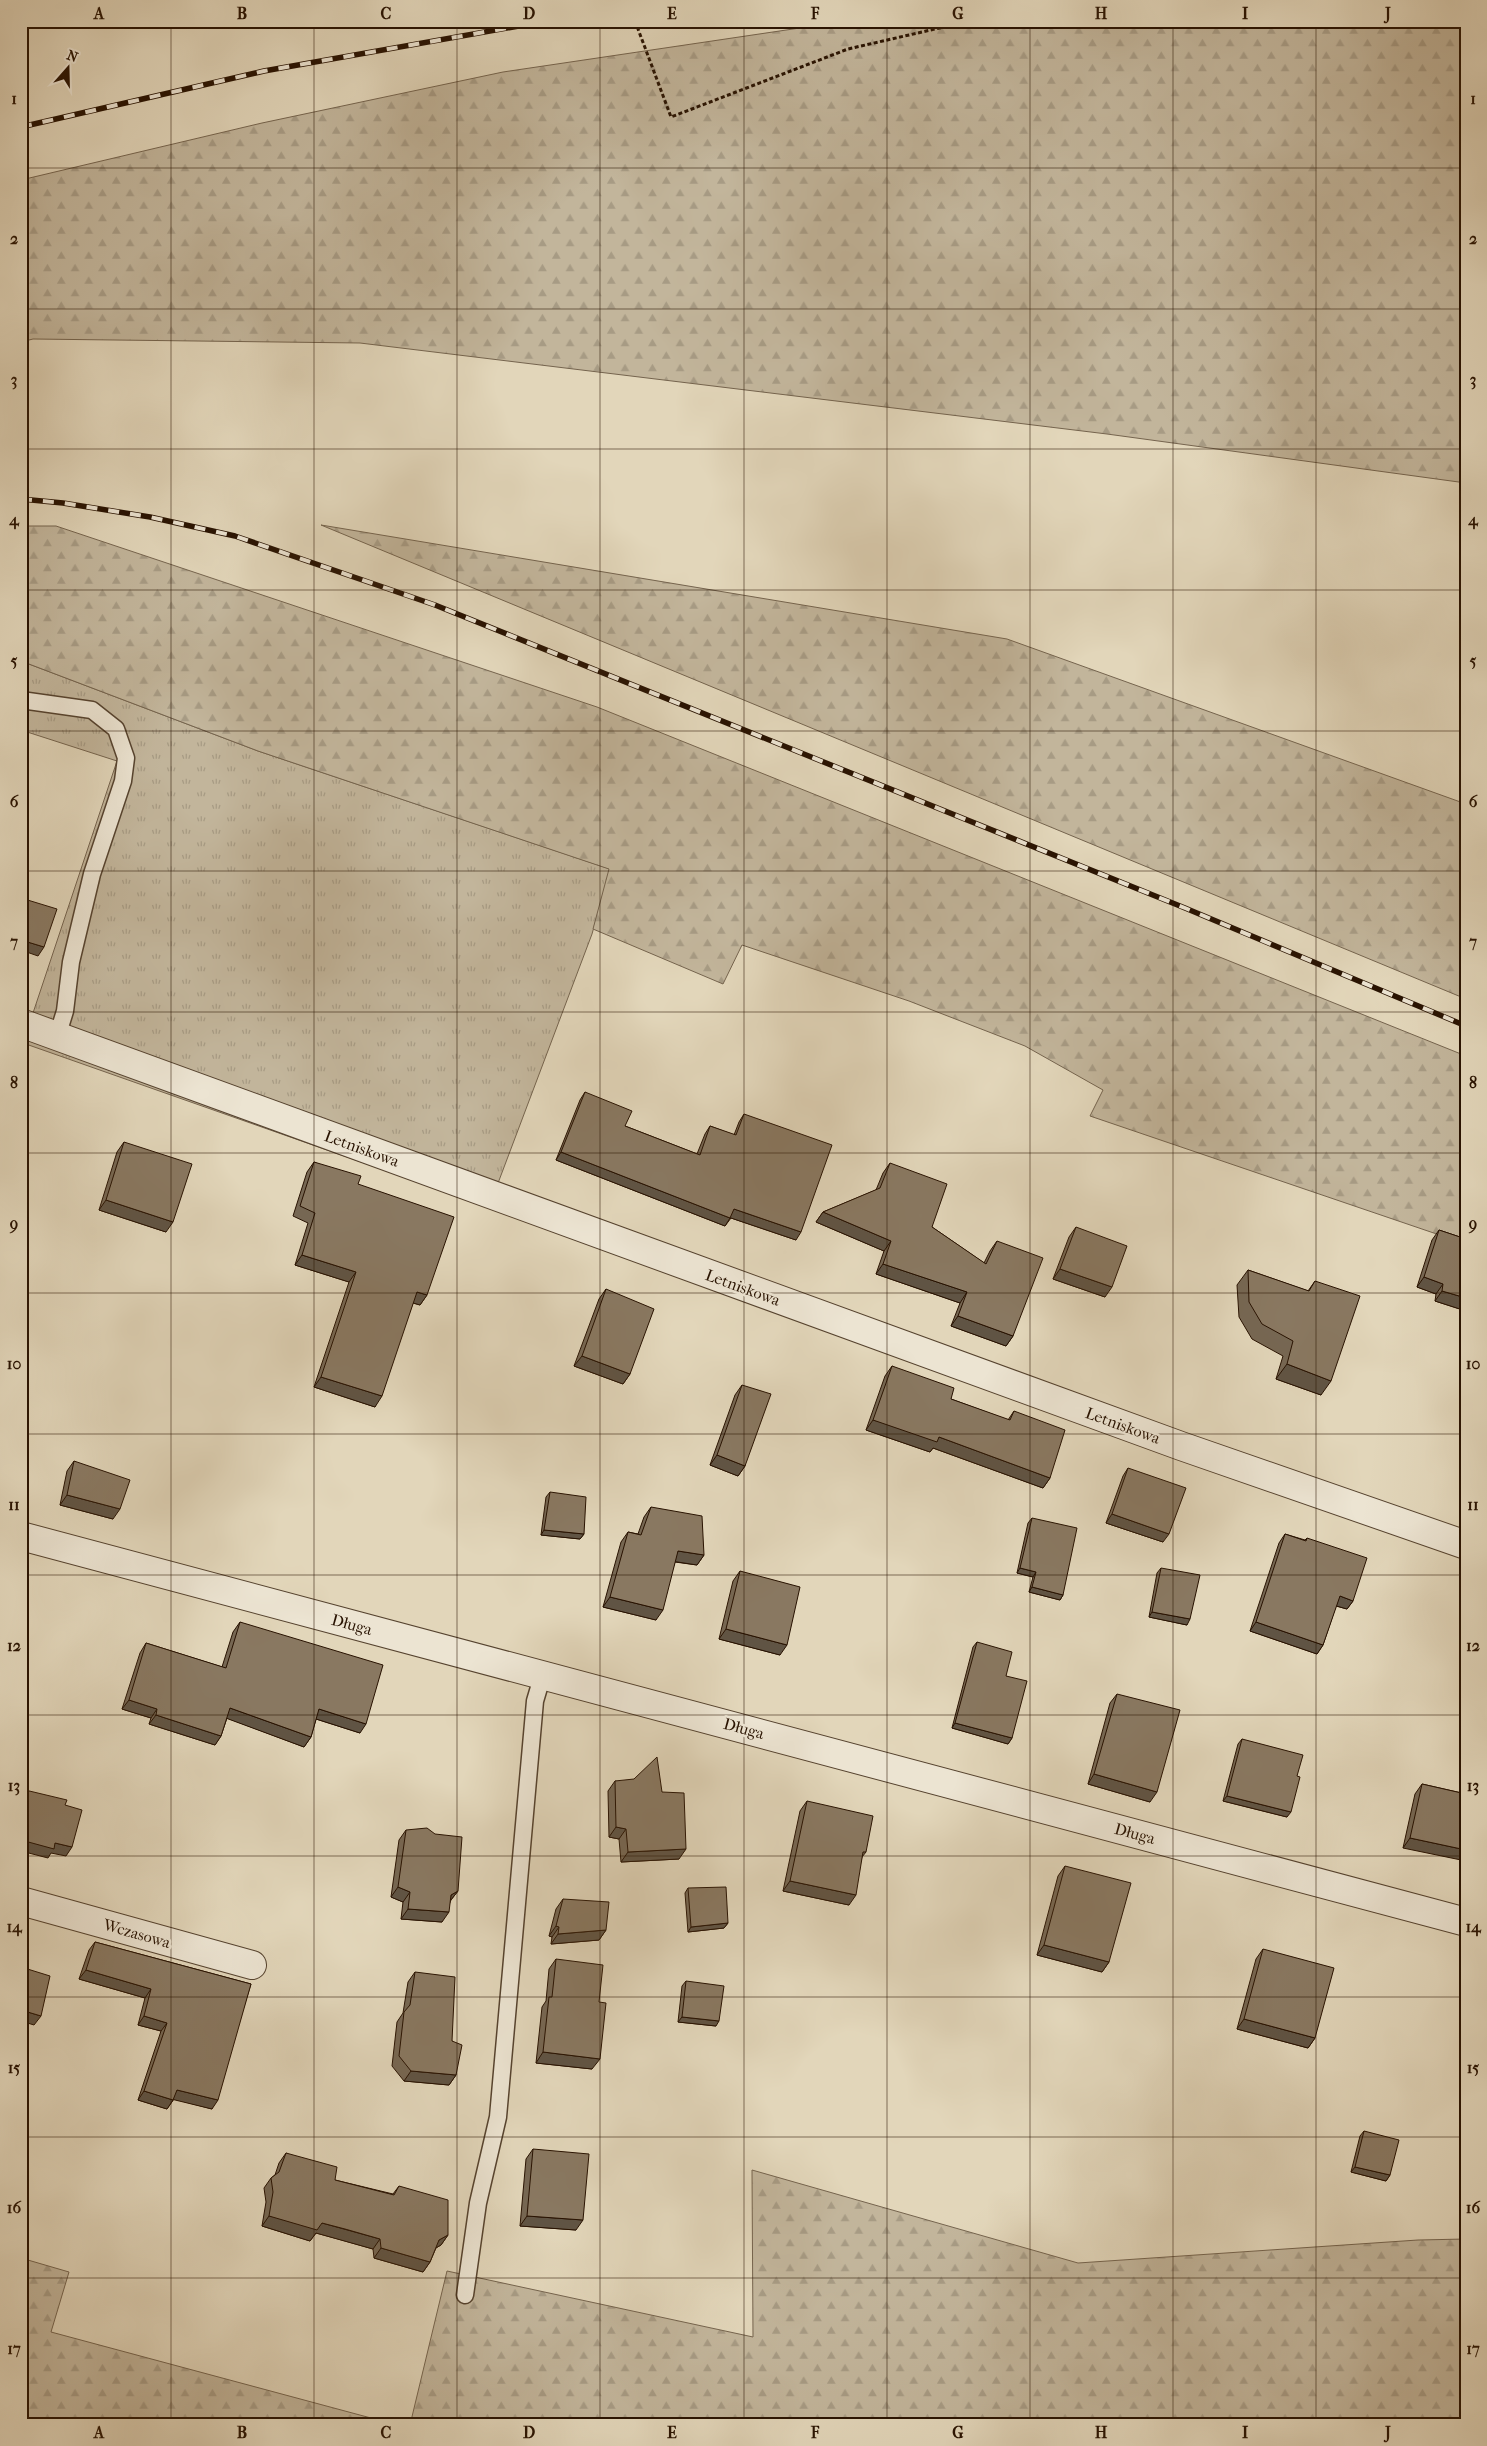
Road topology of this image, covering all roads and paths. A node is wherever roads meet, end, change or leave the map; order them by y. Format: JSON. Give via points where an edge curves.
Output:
{"nodes":[{"id":1,"x":635,"y":21,"type":"edge"},
{"id":2,"x":970,"y":21,"type":"edge"},
{"id":3,"x":21,"y":700,"type":"edge"},
{"id":4,"x":21,"y":1023,"type":"edge"},
{"id":5,"x":57,"y":1037,"type":"junction"},
{"id":6,"x":23,"y":1542,"type":"edge"},
{"id":7,"x":1466,"y":1545,"type":"edge"},
{"id":8,"x":543,"y":1674,"type":"junction"},
{"id":9,"x":21,"y":1901,"type":"edge"},
{"id":10,"x":1466,"y":1922,"type":"edge"},
{"id":11,"x":252,"y":1965,"type":"dead end"},
{"id":12,"x":465,"y":2295,"type":"dead end"}],
"edges":[{"from":1,"to":2,"type":"path","via":[[671,117],[848,48]]},
{"from":3,"to":5,"type":"lane","via":[[92,710],[116,729],[126,758],[122,781],[90,882]]},
{"from":4,"to":5,"type":"street","name":"Letniskowa"},
{"from":5,"to":7,"type":"street","name":"Letniskowa","via":[[1181,1446]]},
{"from":6,"to":8,"type":"street","name":"Długa"},
{"from":8,"to":10,"type":"street","name":"Długa"},
{"from":8,"to":12,"type":"lane","via":[[535,1701],[498,2117],[478,2203]]},
{"from":9,"to":11,"type":"street","name":"Wczasowa"}]}
